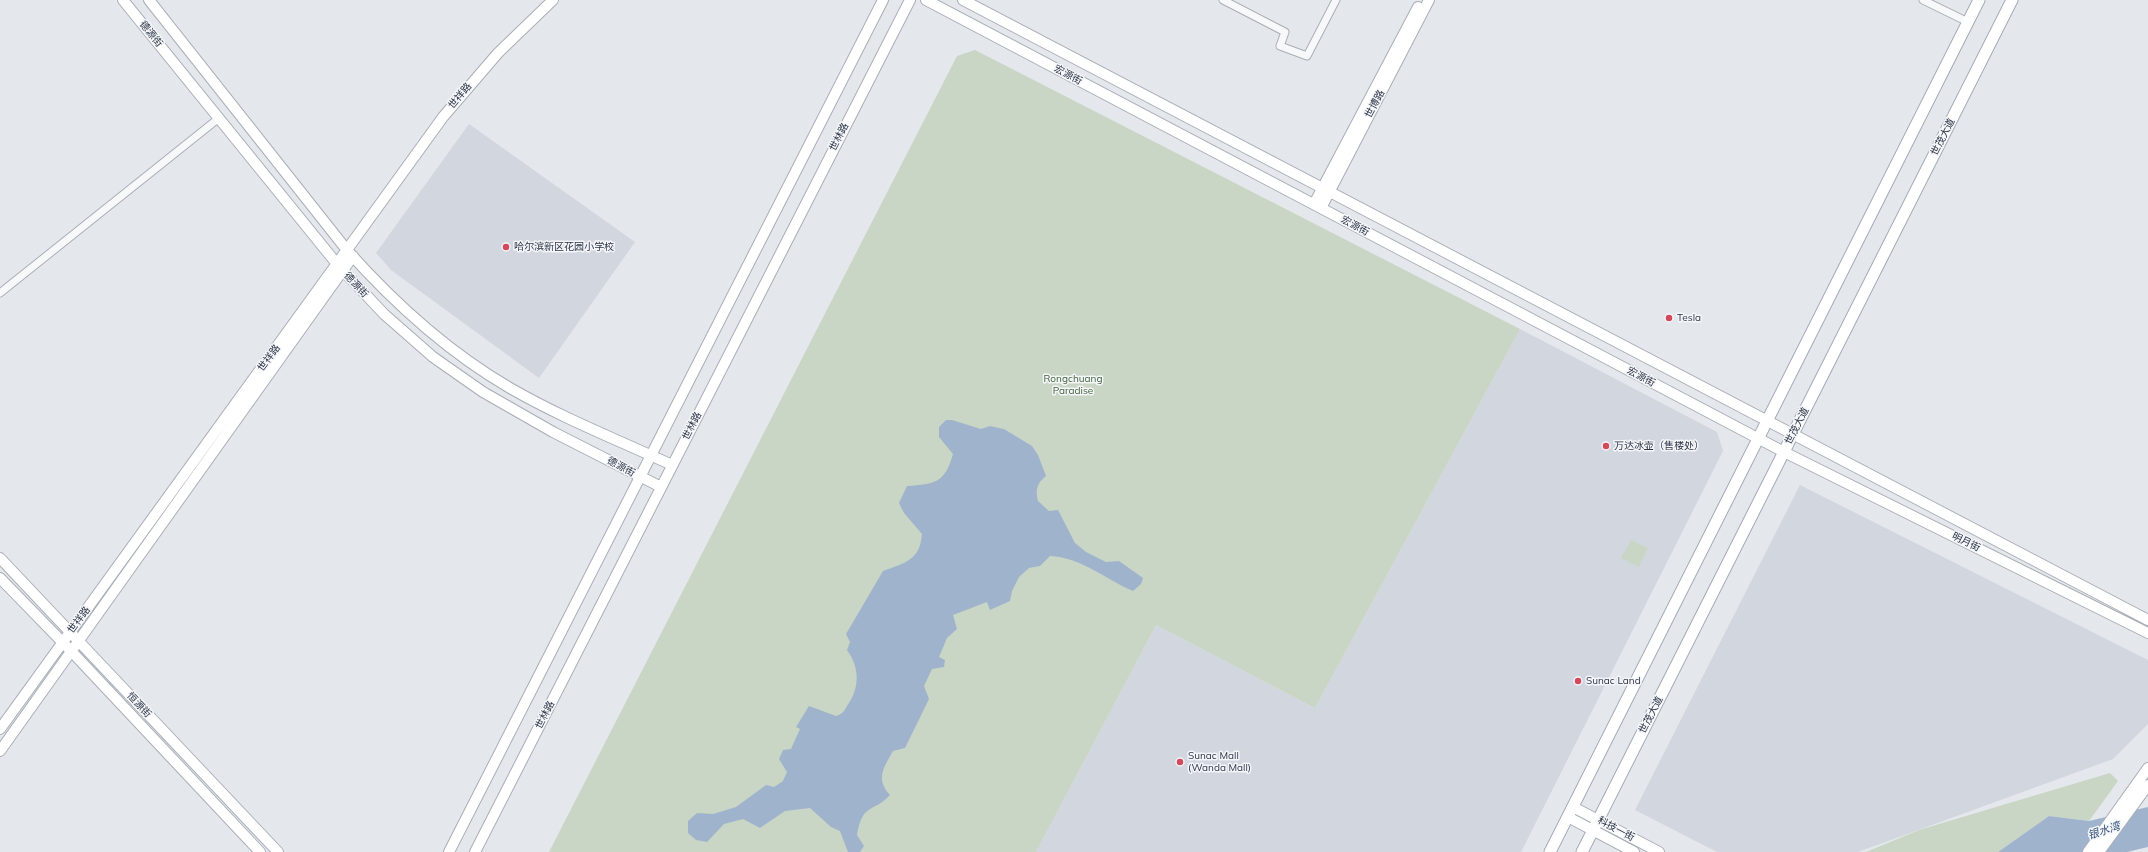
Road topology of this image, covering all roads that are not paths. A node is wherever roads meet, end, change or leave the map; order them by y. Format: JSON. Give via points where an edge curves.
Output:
{"nodes":[{"id":1,"x":123,"y":0,"type":"edge"},
{"id":2,"x":149,"y":0,"type":"edge"},
{"id":3,"x":553,"y":0,"type":"edge"},
{"id":4,"x":883,"y":0,"type":"edge"},
{"id":5,"x":910,"y":0,"type":"edge"},
{"id":6,"x":926,"y":0,"type":"edge"},
{"id":7,"x":964,"y":0,"type":"edge"},
{"id":8,"x":1223,"y":0,"type":"edge"},
{"id":9,"x":1336,"y":0,"type":"edge"},
{"id":10,"x":1422,"y":0,"type":"edge"},
{"id":11,"x":1429,"y":0,"type":"edge"},
{"id":12,"x":1923,"y":0,"type":"edge"},
{"id":13,"x":1979,"y":0,"type":"edge"},
{"id":14,"x":2012,"y":0,"type":"edge"},
{"id":15,"x":1968,"y":22,"type":"junction"},
{"id":16,"x":219,"y":118,"type":"junction"},
{"id":17,"x":1326,"y":190,"type":"junction"},
{"id":18,"x":1317,"y":206,"type":"junction"},
{"id":19,"x":350,"y":252,"type":"junction"},
{"id":20,"x":339,"y":267,"type":"junction"},
{"id":21,"x":0,"y":293,"type":"edge"},
{"id":22,"x":1767,"y":421,"type":"junction"},
{"id":23,"x":1793,"y":434,"type":"junction"},
{"id":24,"x":1758,"y":439,"type":"junction"},
{"id":25,"x":1784,"y":452,"type":"junction"},
{"id":26,"x":651,"y":455,"type":"junction"},
{"id":27,"x":672,"y":465,"type":"junction"},
{"id":28,"x":640,"y":477,"type":"junction"},
{"id":29,"x":661,"y":487,"type":"junction"},
{"id":30,"x":0,"y":558,"type":"edge"},
{"id":31,"x":0,"y":578,"type":"edge"},
{"id":32,"x":2148,"y":620,"type":"edge"},
{"id":33,"x":70,"y":632,"type":"junction"},
{"id":34,"x":2148,"y":633,"type":"edge"},
{"id":35,"x":79,"y":640,"type":"junction"},
{"id":36,"x":63,"y":642,"type":"junction"},
{"id":37,"x":72,"y":651,"type":"junction"},
{"id":38,"x":0,"y":730,"type":"edge"},
{"id":39,"x":0,"y":750,"type":"edge"},
{"id":40,"x":2148,"y":768,"type":"edge"},
{"id":41,"x":2148,"y":785,"type":"edge"},
{"id":42,"x":1573,"y":807,"type":"junction"},
{"id":43,"x":1568,"y":817,"type":"junction"},
{"id":44,"x":1598,"y":820,"type":"junction"},
{"id":45,"x":1593,"y":830,"type":"junction"},
{"id":46,"x":260,"y":852,"type":"edge"},
{"id":47,"x":278,"y":852,"type":"edge"},
{"id":48,"x":449,"y":852,"type":"edge"},
{"id":49,"x":475,"y":852,"type":"edge"},
{"id":50,"x":1550,"y":852,"type":"edge"},
{"id":51,"x":1582,"y":852,"type":"edge"},
{"id":52,"x":1634,"y":852,"type":"edge"},
{"id":53,"x":1659,"y":852,"type":"edge"},
{"id":54,"x":2088,"y":852,"type":"edge"},
{"id":55,"x":2099,"y":852,"type":"edge"}],
"edges":[{"from":1,"to":16,"type":"main road","name":"德源街"},
{"from":2,"to":19,"type":"main road","name":"德源街"},
{"from":3,"to":19,"type":"main road","name":"世祥路","via":[[498,53],[448,111]]},
{"from":4,"to":26,"type":"main road"},
{"from":5,"to":27,"type":"main road","name":"世林路"},
{"from":6,"to":18,"type":"main road","name":"宏源街"},
{"from":7,"to":17,"type":"main road","name":"宏源街"},
{"from":8,"to":9,"type":"street","via":[[1284,32],[1280,46],[1307,56]]},
{"from":10,"to":17,"type":"main road","name":"世博路"},
{"from":11,"to":17,"type":"main road","name":"世博路"},
{"from":12,"to":15,"type":"street"},
{"from":13,"to":15,"type":"main road"},
{"from":14,"to":23,"type":"main road","name":"世茂大道"},
{"from":15,"to":22,"type":"main road"},
{"from":16,"to":20,"type":"main road","name":"德源街"},
{"from":16,"to":21,"type":"street"},
{"from":17,"to":18,"type":"main road","name":"世博路"},
{"from":17,"to":22,"type":"main road","name":"宏源街"},
{"from":18,"to":24,"type":"main road","name":"宏源街"},
{"from":19,"to":20,"type":"main road","name":"世祥路"},
{"from":19,"to":26,"type":"main road","name":"德源街","via":[[413,317],[476,366],[543,406]]},
{"from":20,"to":28,"type":"main road","name":"德源街","via":[[384,314],[454,374],[529,419]]},
{"from":20,"to":33,"type":"main road","name":"世祥路"},
{"from":20,"to":35,"type":"main road","name":"世祥路"},
{"from":22,"to":23,"type":"main road","name":"宏源街"},
{"from":22,"to":24,"type":"main road"},
{"from":23,"to":25,"type":"main road","name":"世茂大道"},
{"from":23,"to":32,"type":"main road","name":"明月街"},
{"from":24,"to":25,"type":"main road","name":"宏源街"},
{"from":24,"to":42,"type":"main road"},
{"from":25,"to":34,"type":"main road","name":"明月街"},
{"from":25,"to":44,"type":"main road","name":"世茂大道"},
{"from":26,"to":27,"type":"main road","name":"德源街"},
{"from":26,"to":28,"type":"main road"},
{"from":27,"to":29,"type":"main road","name":"世林路"},
{"from":28,"to":29,"type":"main road","name":"德源街"},
{"from":28,"to":48,"type":"main road"},
{"from":29,"to":49,"type":"main road","name":"世林路"},
{"from":30,"to":33,"type":"main road","name":"恒源街"},
{"from":31,"to":36,"type":"main road","name":"恒源街"},
{"from":33,"to":35,"type":"main road","name":"恒源街"},
{"from":33,"to":36,"type":"main road","name":"世祥路"},
{"from":35,"to":37,"type":"main road","name":"世祥路"},
{"from":35,"to":47,"type":"main road","name":"恒源街"},
{"from":36,"to":37,"type":"main road","name":"恒源街"},
{"from":36,"to":38,"type":"main road","name":"世祥路"},
{"from":37,"to":39,"type":"main road","name":"世祥路"},
{"from":37,"to":46,"type":"main road","name":"恒源街"},
{"from":40,"to":54,"type":"main road"},
{"from":41,"to":55,"type":"main road"},
{"from":42,"to":43,"type":"main road"},
{"from":42,"to":44,"type":"main road","name":"科技一街"},
{"from":43,"to":45,"type":"main road","name":"科技一街"},
{"from":43,"to":50,"type":"main road"},
{"from":44,"to":45,"type":"main road","name":"世茂大道"},
{"from":44,"to":53,"type":"main road","name":"科技一街"},
{"from":45,"to":51,"type":"main road","name":"世茂大道"},
{"from":45,"to":52,"type":"main road","name":"科技一街"}]}
